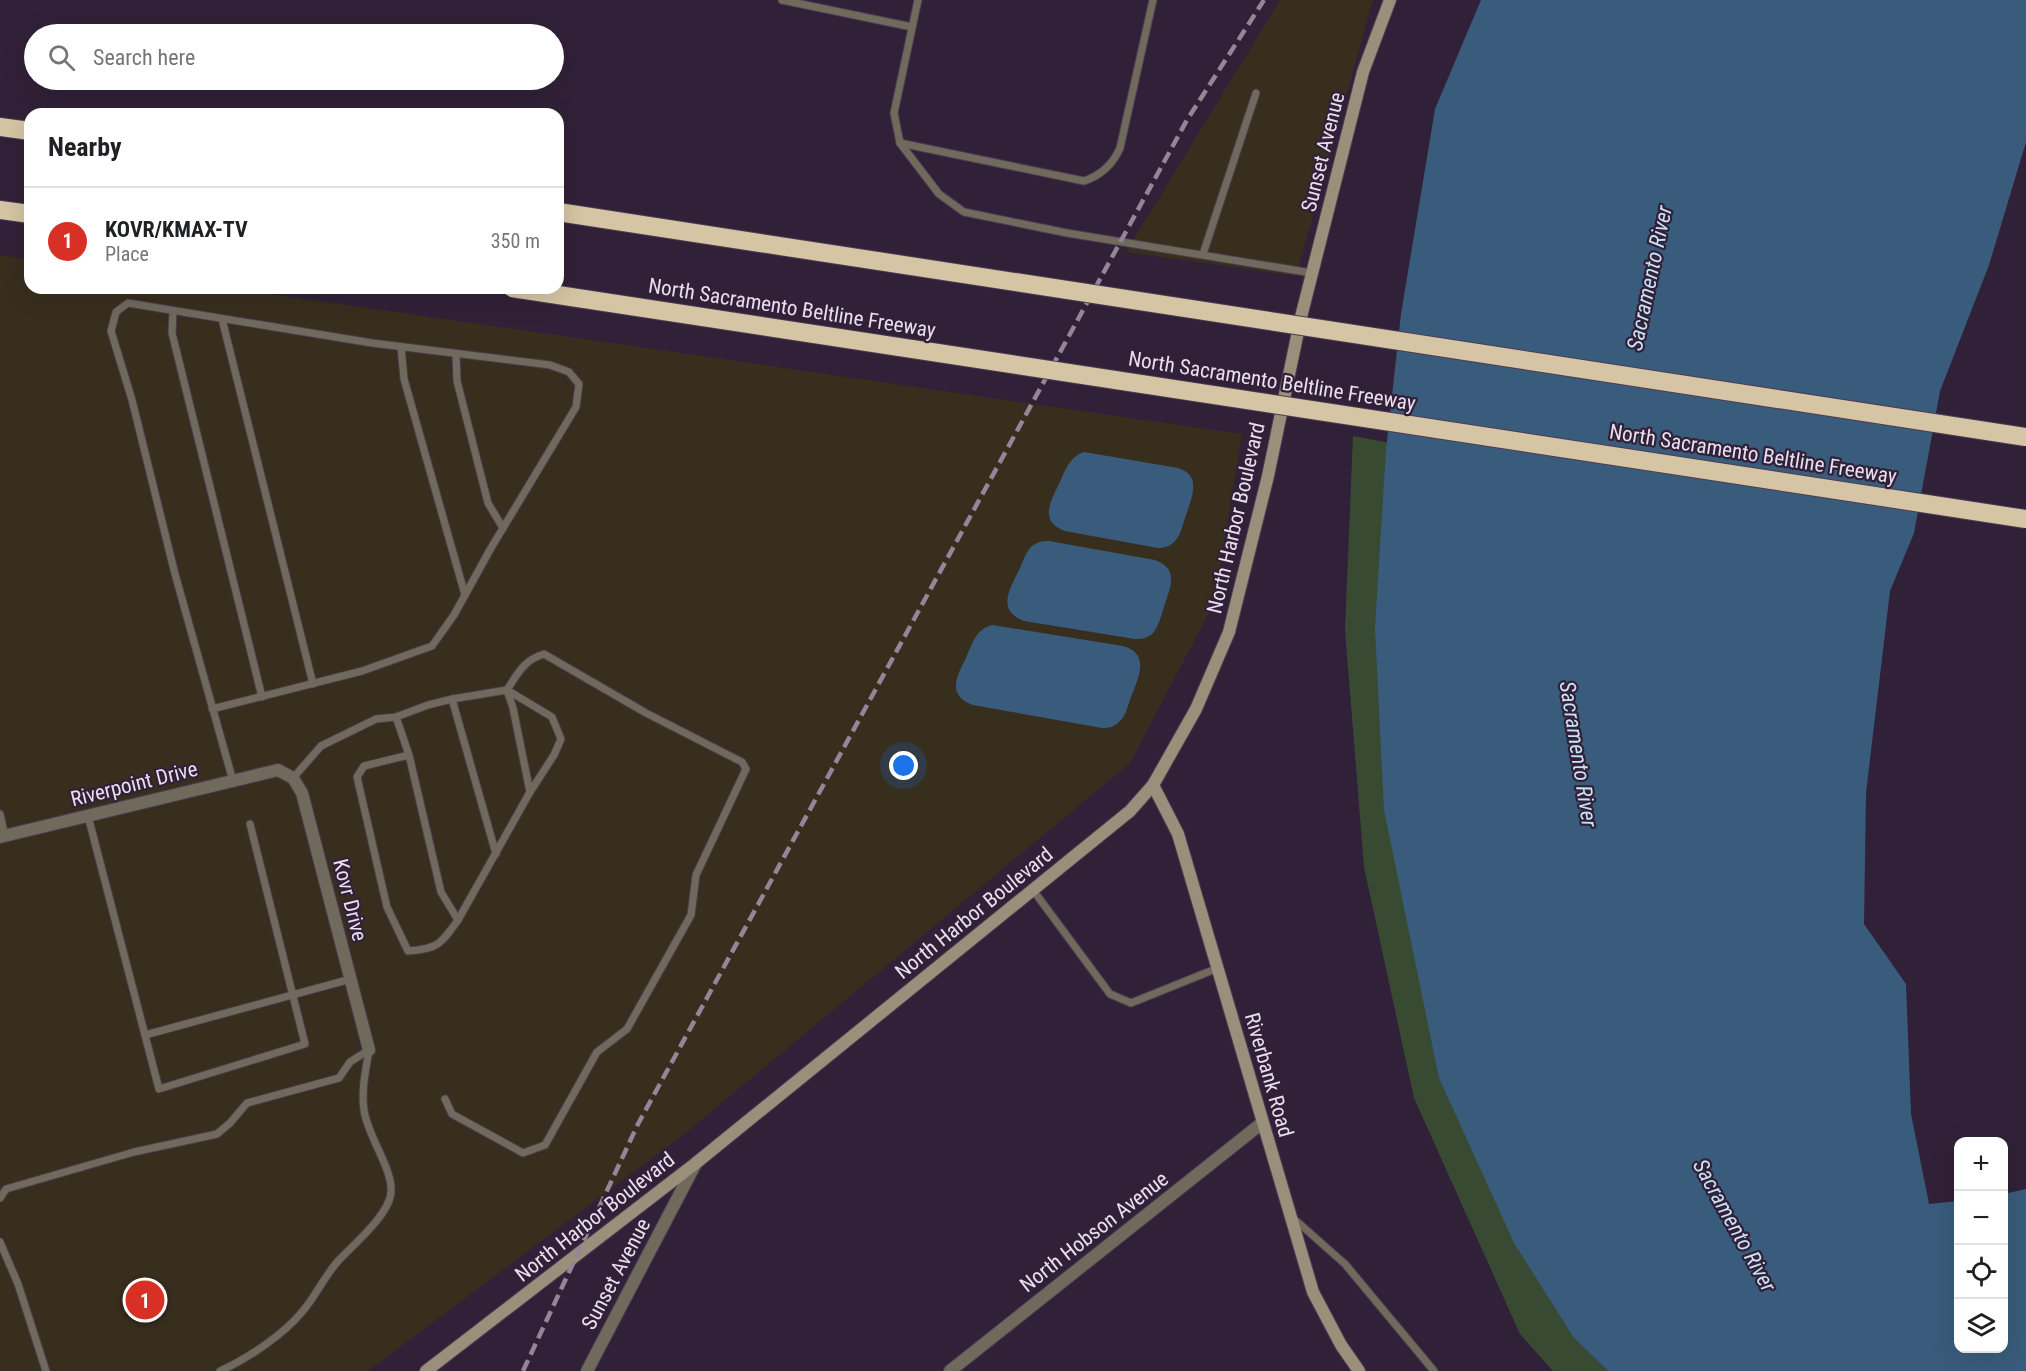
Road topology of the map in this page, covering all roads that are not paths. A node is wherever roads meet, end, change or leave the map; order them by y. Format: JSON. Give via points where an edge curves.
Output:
{"nodes":[{"id":1,"x":782,"y":0,"type":"edge"},
{"id":2,"x":918,"y":0,"type":"edge"},
{"id":3,"x":1153,"y":0,"type":"edge"},
{"id":4,"x":1390,"y":0,"type":"edge"},
{"id":5,"x":912,"y":27,"type":"junction"},
{"id":6,"x":1256,"y":93,"type":"dead end"},
{"id":7,"x":0,"y":127,"type":"edge"},
{"id":8,"x":24,"y":131,"type":"edge"},
{"id":9,"x":900,"y":143,"type":"junction"},
{"id":10,"x":0,"y":210,"type":"edge"},
{"id":11,"x":24,"y":213,"type":"edge"},
{"id":12,"x":564,"y":213,"type":"edge"},
{"id":13,"x":1203,"y":254,"type":"junction"},
{"id":14,"x":1312,"y":273,"type":"junction"},
{"id":15,"x":551,"y":294,"type":"edge"},
{"id":16,"x":173,"y":311,"type":"junction"},
{"id":17,"x":1301,"y":317,"type":"joint"},
{"id":18,"x":222,"y":319,"type":"junction"},
{"id":19,"x":401,"y":347,"type":"junction"},
{"id":20,"x":456,"y":354,"type":"junction"},
{"id":21,"x":2026,"y":437,"type":"edge"},
{"id":22,"x":2026,"y":519,"type":"edge"},
{"id":23,"x":503,"y":528,"type":"junction"},
{"id":24,"x":465,"y":594,"type":"junction"},
{"id":25,"x":313,"y":684,"type":"junction"},
{"id":26,"x":507,"y":690,"type":"junction"},
{"id":27,"x":262,"y":697,"type":"junction"},
{"id":28,"x":452,"y":699,"type":"junction"},
{"id":29,"x":212,"y":709,"type":"junction"},
{"id":30,"x":396,"y":717,"type":"junction"},
{"id":31,"x":409,"y":755,"type":"junction"},
{"id":32,"x":293,"y":778,"type":"junction"},
{"id":33,"x":232,"y":781,"type":"junction"},
{"id":34,"x":1153,"y":785,"type":"junction"},
{"id":35,"x":530,"y":792,"type":"junction"},
{"id":36,"x":0,"y":814,"type":"edge"},
{"id":37,"x":88,"y":816,"type":"junction"},
{"id":38,"x":250,"y":824,"type":"dead end"},
{"id":39,"x":2,"y":836,"type":"edge"},
{"id":40,"x":496,"y":854,"type":"junction"},
{"id":41,"x":1032,"y":890,"type":"junction"},
{"id":42,"x":458,"y":920,"type":"junction"},
{"id":43,"x":1218,"y":968,"type":"junction"},
{"id":44,"x":351,"y":979,"type":"junction"},
{"id":45,"x":293,"y":996,"type":"junction"},
{"id":46,"x":145,"y":1035,"type":"junction"},
{"id":47,"x":369,"y":1050,"type":"junction"},
{"id":48,"x":445,"y":1099,"type":"dead end"},
{"id":49,"x":1262,"y":1123,"type":"junction"},
{"id":50,"x":696,"y":1163,"type":"junction"},
{"id":51,"x":0,"y":1198,"type":"edge"},
{"id":52,"x":1289,"y":1215,"type":"junction"},
{"id":53,"x":0,"y":1242,"type":"edge"},
{"id":54,"x":46,"y":1371,"type":"edge"},
{"id":55,"x":220,"y":1371,"type":"edge"},
{"id":56,"x":426,"y":1371,"type":"edge"},
{"id":57,"x":587,"y":1371,"type":"edge"},
{"id":58,"x":950,"y":1371,"type":"edge"},
{"id":59,"x":1359,"y":1371,"type":"edge"},
{"id":60,"x":1434,"y":1371,"type":"edge"}],
"edges":[{"from":1,"to":5,"type":"lane"},
{"from":2,"to":5,"type":"lane"},
{"from":3,"to":9,"type":"lane","via":[[1120,148],[1114,161],[1097,177],[1084,181]]},
{"from":4,"to":14,"type":"main road","name":"Sunset Avenue","via":[[1363,72]]},
{"from":5,"to":9,"type":"lane","via":[[894,113]]},
{"from":6,"to":13,"type":"lane"},
{"from":7,"to":8,"type":"highway"},
{"from":9,"to":13,"type":"lane","via":[[939,194],[964,212]]},
{"from":10,"to":11,"type":"highway"},
{"from":12,"to":21,"type":"highway","bridge":true},
{"from":13,"to":14,"type":"lane"},
{"from":14,"to":17,"type":"main road","name":"Sunset Avenue"},
{"from":15,"to":22,"type":"highway","name":"North Sacramento Beltline Freeway","bridge":true},
{"from":16,"to":18,"type":"lane"},
{"from":16,"to":27,"type":"lane","via":[[172,333]]},
{"from":16,"to":29,"type":"lane","via":[[128,303],[116,312],[111,331]]},
{"from":17,"to":34,"type":"main road","name":"North Harbor Boulevard","via":[[1268,476],[1229,632],[1196,709]]},
{"from":18,"to":19,"type":"lane"},
{"from":18,"to":25,"type":"lane"},
{"from":19,"to":20,"type":"lane"},
{"from":19,"to":24,"type":"lane","via":[[404,379]]},
{"from":20,"to":23,"type":"lane","via":[[457,381],[488,503]]},
{"from":20,"to":23,"type":"lane","via":[[550,365],[569,372],[579,384],[576,407]]},
{"from":23,"to":24,"type":"lane"},
{"from":24,"to":25,"type":"lane","via":[[432,646]]},
{"from":25,"to":27,"type":"lane"},
{"from":26,"to":28,"type":"lane"},
{"from":26,"to":35,"type":"lane"},
{"from":26,"to":35,"type":"lane","via":[[552,717],[561,739]]},
{"from":26,"to":48,"type":"lane","via":[[531,658],[544,654],[742,762],[746,769],[696,875],[691,915],[627,1029],[597,1052],[545,1145],[523,1154],[452,1114]]},
{"from":27,"to":29,"type":"lane"},
{"from":28,"to":30,"type":"lane"},
{"from":28,"to":40,"type":"lane"},
{"from":29,"to":33,"type":"lane"},
{"from":30,"to":31,"type":"lane"},
{"from":30,"to":32,"type":"lane","via":[[376,719],[321,746]]},
{"from":31,"to":42,"type":"lane","via":[[441,892]]},
{"from":31,"to":42,"type":"lane","via":[[364,766],[357,777],[387,907],[408,951],[428,950],[443,941]]},
{"from":32,"to":33,"type":"street","name":"Riverpoint Drive","via":[[278,770]]},
{"from":32,"to":44,"type":"street","name":"Kovr Drive","via":[[302,792]]},
{"from":33,"to":37,"type":"street","name":"Riverpoint Drive"},
{"from":34,"to":41,"type":"main road","name":"North Harbor Boulevard","via":[[1130,811]]},
{"from":34,"to":43,"type":"main road","name":"Riverbank Road","via":[[1178,834]]},
{"from":35,"to":40,"type":"lane"},
{"from":36,"to":39,"type":"lane"},
{"from":37,"to":39,"type":"street","name":"Riverpoint Drive"},
{"from":37,"to":46,"type":"lane"},
{"from":38,"to":45,"type":"lane"},
{"from":40,"to":42,"type":"lane"},
{"from":41,"to":43,"type":"lane","via":[[1110,994],[1125,1002],[1131,1004]]},
{"from":41,"to":50,"type":"main road","name":"North Harbor Boulevard"},
{"from":43,"to":49,"type":"main road","name":"Riverbank Road"},
{"from":44,"to":45,"type":"lane"},
{"from":44,"to":47,"type":"street","name":"Kovr Drive"},
{"from":45,"to":46,"type":"lane"},
{"from":45,"to":46,"type":"lane","via":[[305,1044],[159,1089]]},
{"from":47,"to":51,"type":"lane","via":[[350,1062],[339,1078],[247,1103],[217,1134],[134,1152],[6,1189]]},
{"from":47,"to":55,"type":"lane","via":[[364,1110],[392,1191],[388,1203],[367,1234],[338,1262],[302,1313],[257,1350]]},
{"from":49,"to":52,"type":"main road","name":"Riverbank Road"},
{"from":49,"to":58,"type":"street","name":"North Hobson Avenue"},
{"from":50,"to":56,"type":"main road","name":"North Harbor Boulevard"},
{"from":50,"to":57,"type":"street","name":"Sunset Avenue"},
{"from":52,"to":59,"type":"main road","name":"Riverbank Road","via":[[1312,1292]]},
{"from":52,"to":60,"type":"lane","via":[[1345,1264]]},
{"from":53,"to":54,"type":"lane"}]}
